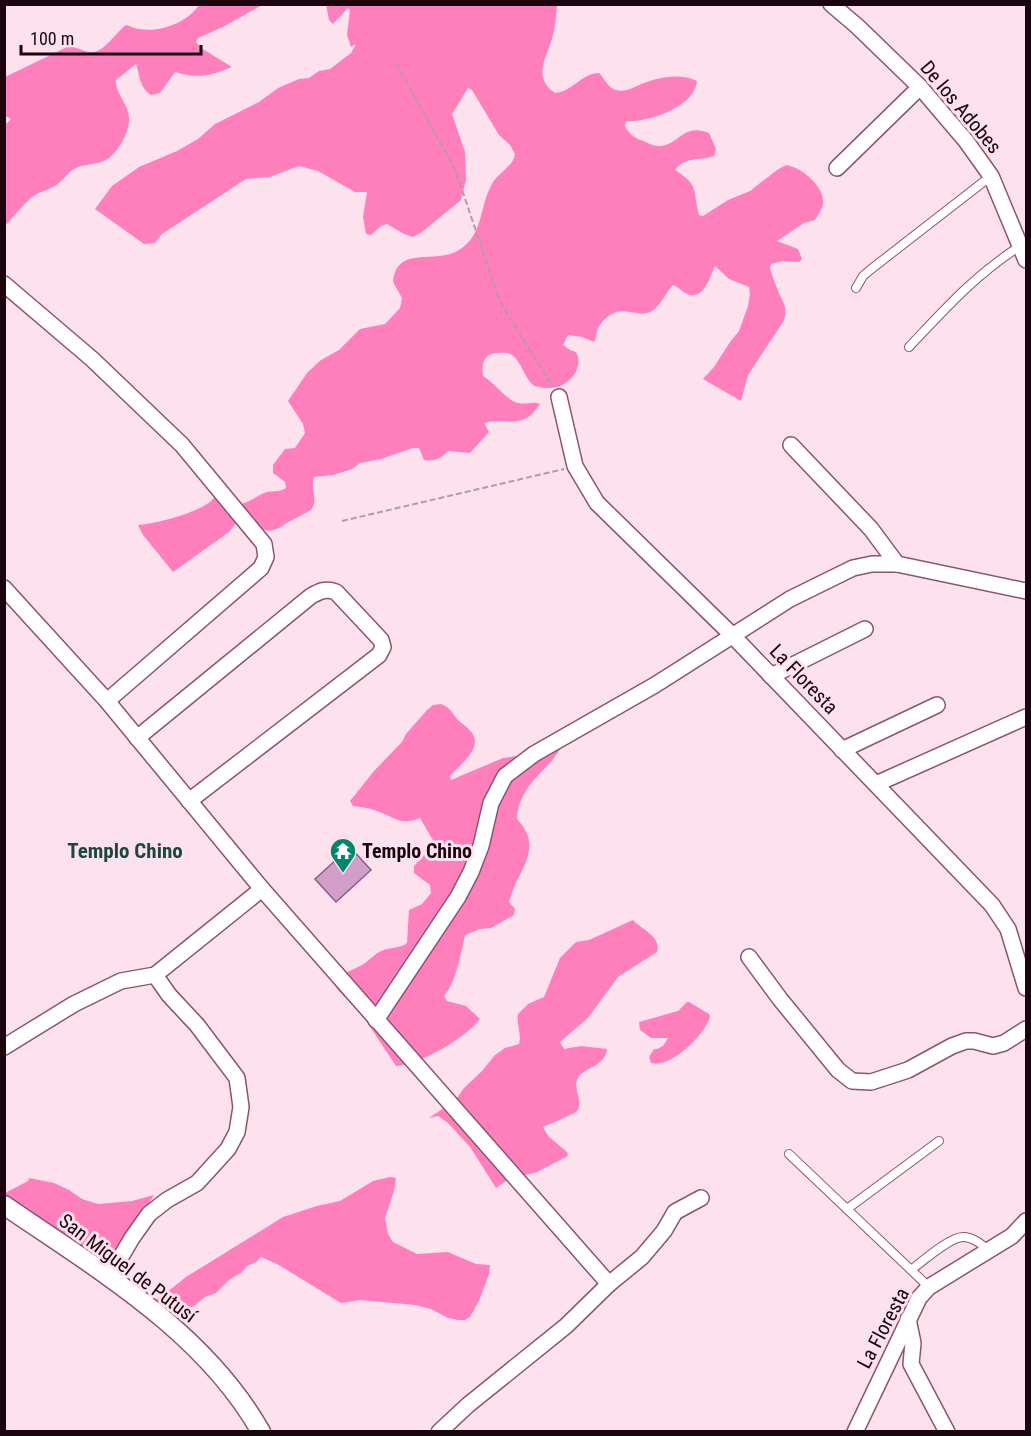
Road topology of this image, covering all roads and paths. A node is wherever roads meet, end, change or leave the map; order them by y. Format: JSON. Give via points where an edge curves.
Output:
{"nodes":[{"id":1,"x":831,"y":4,"type":"edge"},
{"id":2,"x":396,"y":63,"type":"dead end"},
{"id":3,"x":920,"y":87,"type":"junction"},
{"id":4,"x":837,"y":168,"type":"dead end"},
{"id":5,"x":991,"y":176,"type":"junction"},
{"id":6,"x":1023,"y":253,"type":"edge"},
{"id":7,"x":4,"y":284,"type":"edge"},
{"id":8,"x":855,"y":288,"type":"dead end"},
{"id":9,"x":909,"y":347,"type":"dead end"},
{"id":10,"x":559,"y":397,"type":"joint"},
{"id":11,"x":791,"y":445,"type":"dead end"},
{"id":12,"x":575,"y":466,"type":"junction"},
{"id":13,"x":342,"y":521,"type":"dead end"},
{"id":14,"x":897,"y":564,"type":"junction"},
{"id":15,"x":4,"y":588,"type":"edge"},
{"id":16,"x":1026,"y":591,"type":"edge"},
{"id":17,"x":865,"y":629,"type":"dead end"},
{"id":18,"x":732,"y":634,"type":"junction"},
{"id":19,"x":771,"y":676,"type":"junction"},
{"id":20,"x":107,"y":701,"type":"junction"},
{"id":21,"x":937,"y":705,"type":"dead end"},
{"id":22,"x":1026,"y":717,"type":"edge"},
{"id":23,"x":137,"y":738,"type":"junction"},
{"id":24,"x":842,"y":750,"type":"junction"},
{"id":25,"x":876,"y":784,"type":"junction"},
{"id":26,"x":189,"y":801,"type":"junction"},
{"id":27,"x":262,"y":889,"type":"junction"},
{"id":28,"x":749,"y":957,"type":"dead end"},
{"id":29,"x":155,"y":975,"type":"junction"},
{"id":30,"x":1026,"y":988,"type":"edge"},
{"id":31,"x":376,"y":1020,"type":"junction"},
{"id":32,"x":1026,"y":1029,"type":"edge"},
{"id":33,"x":4,"y":1047,"type":"edge"},
{"id":34,"x":939,"y":1141,"type":"dead end"},
{"id":35,"x":789,"y":1154,"type":"dead end"},
{"id":36,"x":700,"y":1198,"type":"dead end"},
{"id":37,"x":4,"y":1205,"type":"edge"},
{"id":38,"x":847,"y":1209,"type":"junction"},
{"id":39,"x":1026,"y":1221,"type":"edge"},
{"id":40,"x":988,"y":1250,"type":"junction"},
{"id":41,"x":911,"y":1270,"type":"junction"},
{"id":42,"x":110,"y":1277,"type":"junction"},
{"id":43,"x":609,"y":1284,"type":"junction"},
{"id":44,"x":929,"y":1287,"type":"junction"},
{"id":45,"x":908,"y":1319,"type":"junction"},
{"id":46,"x":261,"y":1431,"type":"edge"},
{"id":47,"x":439,"y":1431,"type":"edge"},
{"id":48,"x":855,"y":1431,"type":"edge"},
{"id":49,"x":947,"y":1431,"type":"edge"}],
"edges":[{"from":1,"to":3,"type":"street","name":"De los Adobes"},
{"from":2,"to":10,"type":"path","via":[[455,169],[500,302]]},
{"from":3,"to":4,"type":"street"},
{"from":3,"to":5,"type":"street","name":"De los Adobes"},
{"from":5,"to":6,"type":"street","name":"De los Adobes"},
{"from":5,"to":8,"type":"lane","via":[[870,270]]},
{"from":6,"to":9,"type":"lane","via":[[993,263]]},
{"from":7,"to":20,"type":"street","via":[[92,359],[182,445],[264,544],[266,557],[261,568]]},
{"from":10,"to":12,"type":"street","name":"La Floresta"},
{"from":11,"to":14,"type":"street","via":[[871,530]]},
{"from":12,"to":13,"type":"path"},
{"from":12,"to":18,"type":"street","name":"La Floresta","via":[[597,502]]},
{"from":14,"to":16,"type":"street"},
{"from":14,"to":18,"type":"street","via":[[853,568]]},
{"from":15,"to":20,"type":"street"},
{"from":17,"to":19,"type":"street"},
{"from":18,"to":19,"type":"street","name":"La Floresta"},
{"from":18,"to":31,"type":"street","via":[[655,685],[534,754],[505,776],[491,803],[481,846],[458,897]]},
{"from":19,"to":24,"type":"street","name":"La Floresta"},
{"from":20,"to":23,"type":"street"},
{"from":21,"to":24,"type":"street"},
{"from":22,"to":25,"type":"street"},
{"from":23,"to":26,"type":"street"},
{"from":23,"to":26,"type":"street","via":[[321,590],[336,592],[381,640],[379,654]]},
{"from":24,"to":25,"type":"street","name":"La Floresta"},
{"from":25,"to":30,"type":"street","name":"La Floresta","via":[[1000,915]]},
{"from":26,"to":27,"type":"street"},
{"from":27,"to":29,"type":"street"},
{"from":27,"to":31,"type":"street"},
{"from":28,"to":32,"type":"street","via":[[838,1070],[852,1081],[871,1082],[908,1070],[966,1041],[993,1046]]},
{"from":29,"to":33,"type":"street","via":[[121,981],[74,1004]]},
{"from":29,"to":42,"type":"street","via":[[237,1078],[241,1107],[237,1132],[228,1149],[197,1183],[150,1214]]},
{"from":31,"to":43,"type":"street"},
{"from":34,"to":38,"type":"lane"},
{"from":35,"to":38,"type":"lane"},
{"from":36,"to":43,"type":"street","via":[[675,1212],[642,1257]]},
{"from":37,"to":42,"type":"street","name":"San Miguel de Putusí"},
{"from":38,"to":41,"type":"lane"},
{"from":39,"to":40,"type":"street","name":"La Floresta","via":[[1012,1236]]},
{"from":40,"to":41,"type":"lane","via":[[970,1238],[961,1237]]},
{"from":40,"to":44,"type":"street","name":"La Floresta"},
{"from":41,"to":44,"type":"lane"},
{"from":42,"to":46,"type":"street","name":"San Miguel de Putusí","via":[[168,1322],[211,1364],[247,1406]]},
{"from":43,"to":47,"type":"street","via":[[566,1326]]},
{"from":44,"to":45,"type":"street","name":"La Floresta"},
{"from":45,"to":48,"type":"street","name":"La Floresta"},
{"from":45,"to":49,"type":"street","via":[[913,1343],[910,1364]]}]}
